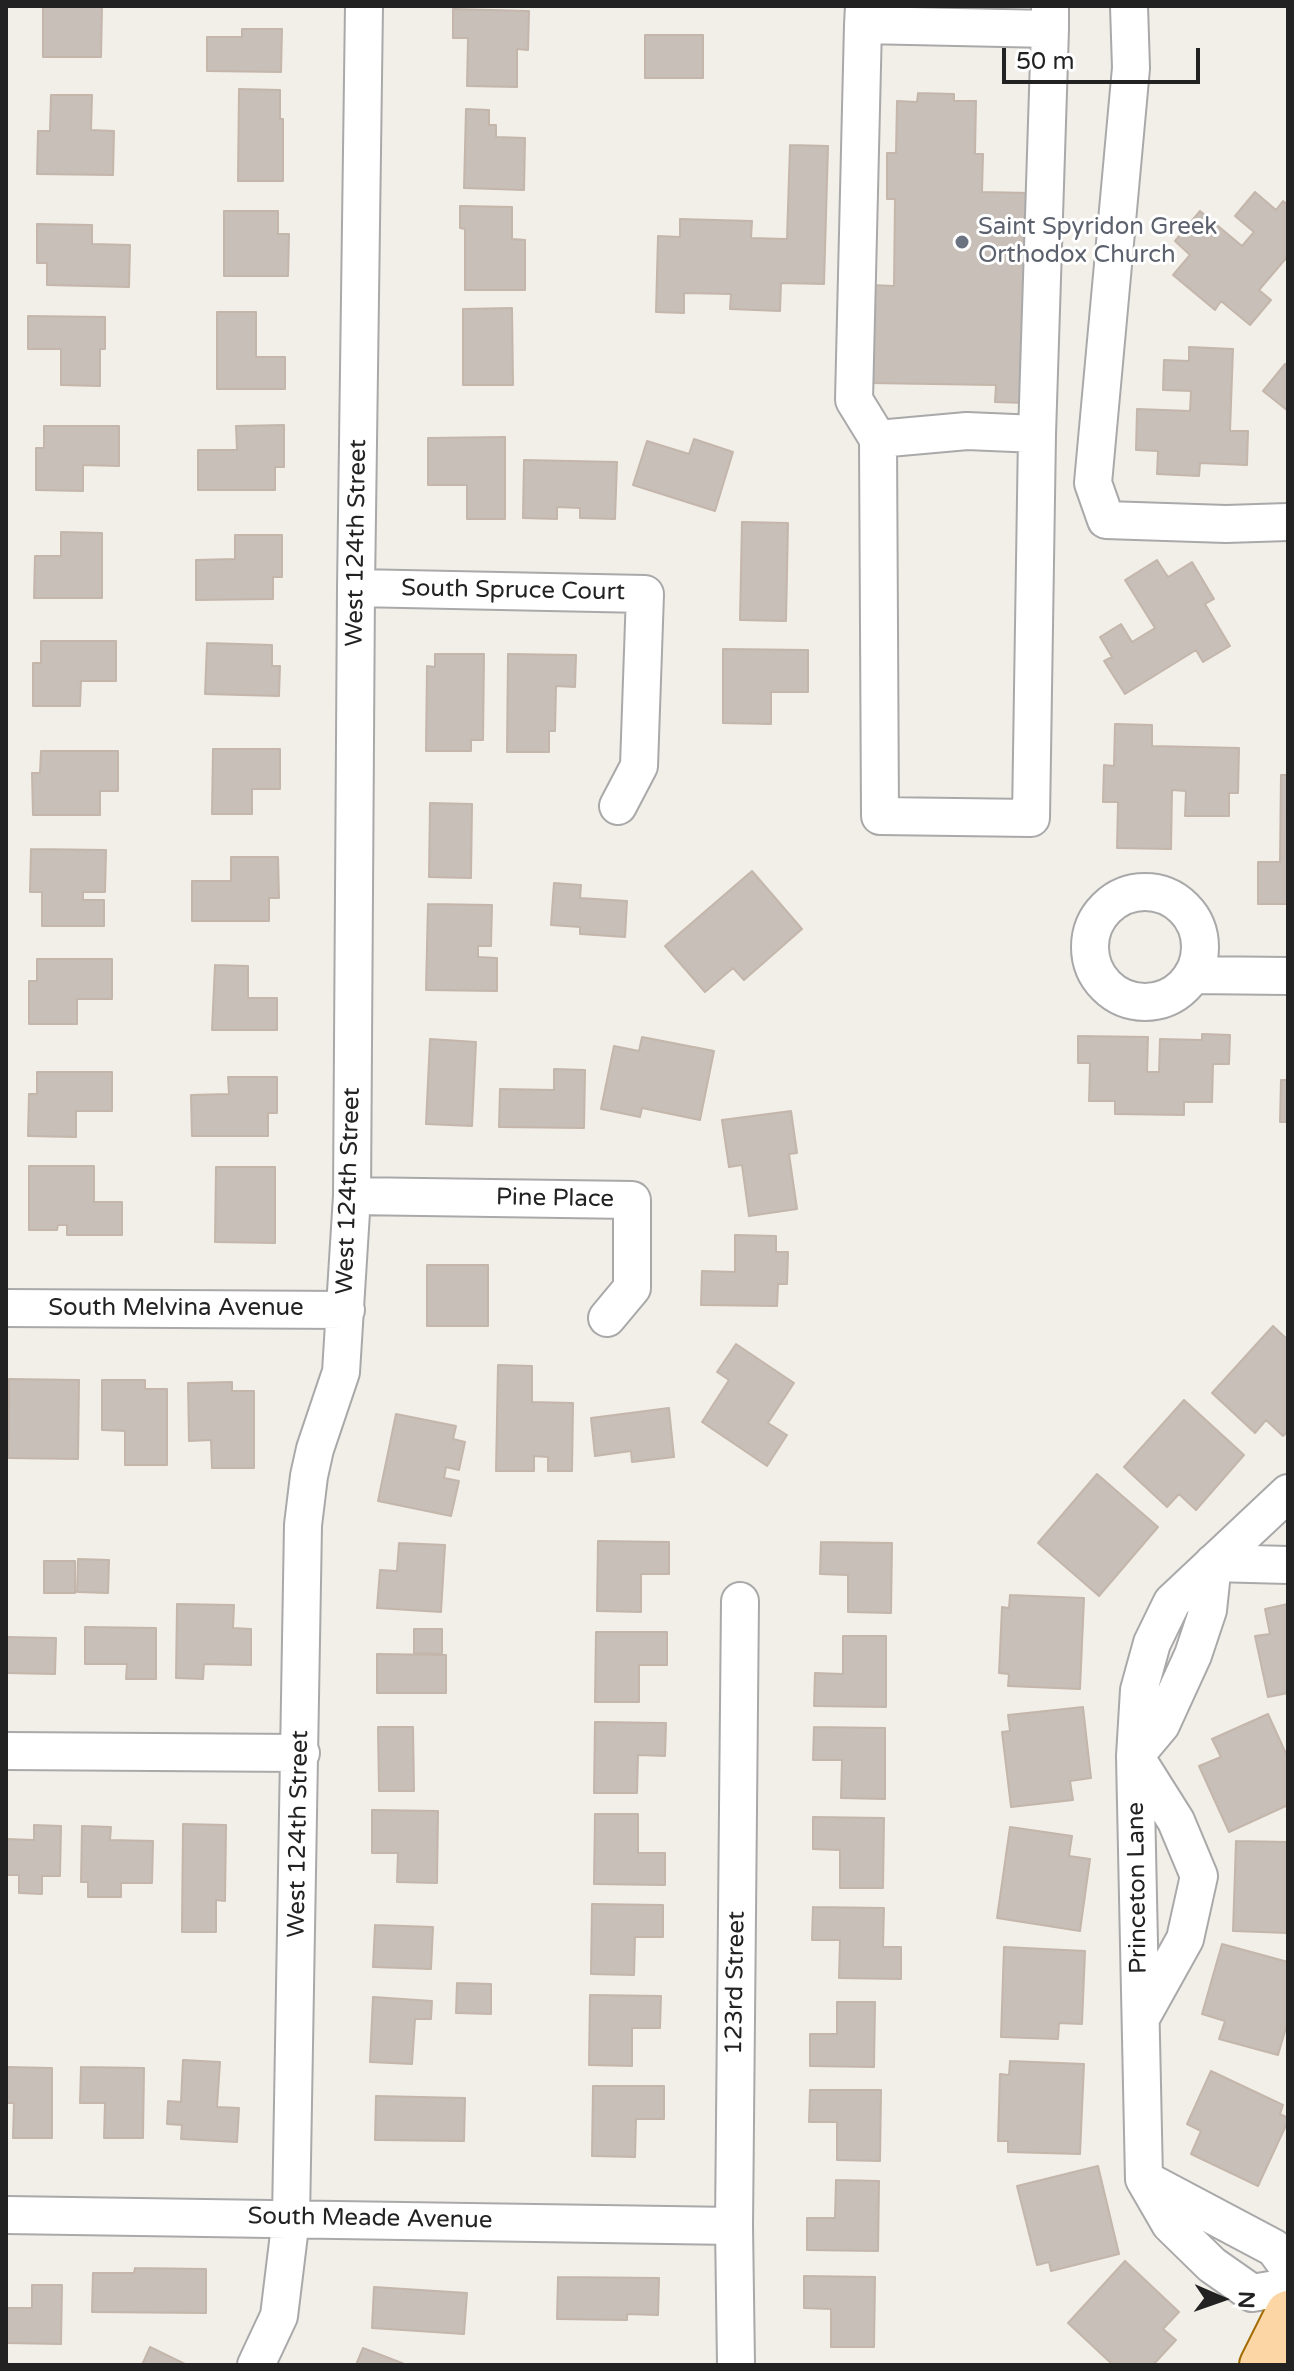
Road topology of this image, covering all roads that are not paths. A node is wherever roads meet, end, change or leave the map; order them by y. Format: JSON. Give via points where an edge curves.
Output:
{"nodes":[{"id":1,"x":364,"y":6,"type":"edge"},
{"id":2,"x":1129,"y":6,"type":"edge"},
{"id":3,"x":864,"y":16,"type":"edge"},
{"id":4,"x":1050,"y":17,"type":"edge"},
{"id":5,"x":1037,"y":434,"type":"junction"},
{"id":6,"x":878,"y":439,"type":"junction"},
{"id":7,"x":1288,"y":522,"type":"edge"},
{"id":8,"x":356,"y":588,"type":"junction"},
{"id":9,"x":618,"y":806,"type":"dead end"},
{"id":10,"x":1192,"y":975,"type":"dead end"},
{"id":11,"x":1288,"y":976,"type":"edge"},
{"id":12,"x":352,"y":1196,"type":"junction"},
{"id":13,"x":6,"y":1308,"type":"edge"},
{"id":14,"x":346,"y":1310,"type":"junction"},
{"id":15,"x":607,"y":1318,"type":"dead end"},
{"id":16,"x":1288,"y":1493,"type":"edge"},
{"id":17,"x":1213,"y":1563,"type":"junction"},
{"id":18,"x":1288,"y":1565,"type":"edge"},
{"id":19,"x":740,"y":1601,"type":"dead end"},
{"id":20,"x":6,"y":1751,"type":"edge"},
{"id":21,"x":301,"y":1753,"type":"junction"},
{"id":22,"x":1135,"y":1756,"type":"junction"},
{"id":23,"x":1140,"y":2020,"type":"junction"},
{"id":24,"x":1144,"y":2179,"type":"junction"},
{"id":25,"x":6,"y":2215,"type":"edge"},
{"id":26,"x":291,"y":2218,"type":"junction"},
{"id":27,"x":734,"y":2226,"type":"junction"},
{"id":28,"x":1288,"y":2267,"type":"edge"},
{"id":29,"x":1288,"y":2287,"type":"edge"},
{"id":30,"x":1288,"y":2313,"type":"edge"},
{"id":31,"x":256,"y":2365,"type":"edge"},
{"id":32,"x":736,"y":2365,"type":"edge"},
{"id":33,"x":1262,"y":2365,"type":"edge"}],
"edges":[{"from":1,"to":8,"type":"street","name":"West 124th Street"},
{"from":2,"to":7,"type":"street","via":[[1131,68],[1093,483],[1106,520]]},
{"from":3,"to":4,"type":"street"},
{"from":3,"to":6,"type":"street","via":[[854,400]]},
{"from":4,"to":5,"type":"street"},
{"from":5,"to":6,"type":"street","via":[[967,431]]},
{"from":5,"to":6,"type":"street","via":[[1031,818],[880,816]]},
{"from":8,"to":9,"type":"street","name":"South Spruce Court","via":[[645,594],[639,766]]},
{"from":8,"to":12,"type":"street","name":"West 124th Street"},
{"from":10,"to":11,"type":"street"},
{"from":12,"to":14,"type":"street","name":"West 124th Street"},
{"from":12,"to":15,"type":"street","name":"Pine Place","via":[[632,1200],[632,1288]]},
{"from":13,"to":14,"type":"street","name":"South Melvina Avenue"},
{"from":14,"to":21,"type":"street","name":"West 124th Street","via":[[341,1372],[315,1449],[303,1525]]},
{"from":16,"to":17,"type":"street"},
{"from":17,"to":18,"type":"street"},
{"from":17,"to":22,"type":"street","via":[[1208,1610],[1193,1655],[1161,1725]]},
{"from":19,"to":27,"type":"street","name":"123rd Street"},
{"from":20,"to":21,"type":"street"},
{"from":21,"to":26,"type":"street","name":"West 124th Street"},
{"from":22,"to":23,"type":"street","name":"Princeton Lane"},
{"from":22,"to":23,"type":"street","name":"Princeton Lane","via":[[1176,1821],[1199,1876],[1185,1939]]},
{"from":23,"to":24,"type":"street","name":"Princeton Lane"},
{"from":24,"to":28,"type":"street","via":[[1274,2248]]},
{"from":24,"to":29,"type":"street","name":"Princeton Lane","via":[[1170,2224],[1212,2265],[1252,2293]]},
{"from":25,"to":26,"type":"street","name":"South Meade Avenue"},
{"from":26,"to":27,"type":"street","name":"South Meade Avenue"},
{"from":26,"to":31,"type":"street","name":"West 124th Street","via":[[279,2316]]},
{"from":27,"to":32,"type":"street","name":"123rd Street"},
{"from":30,"to":33,"type":"main road"}]}
